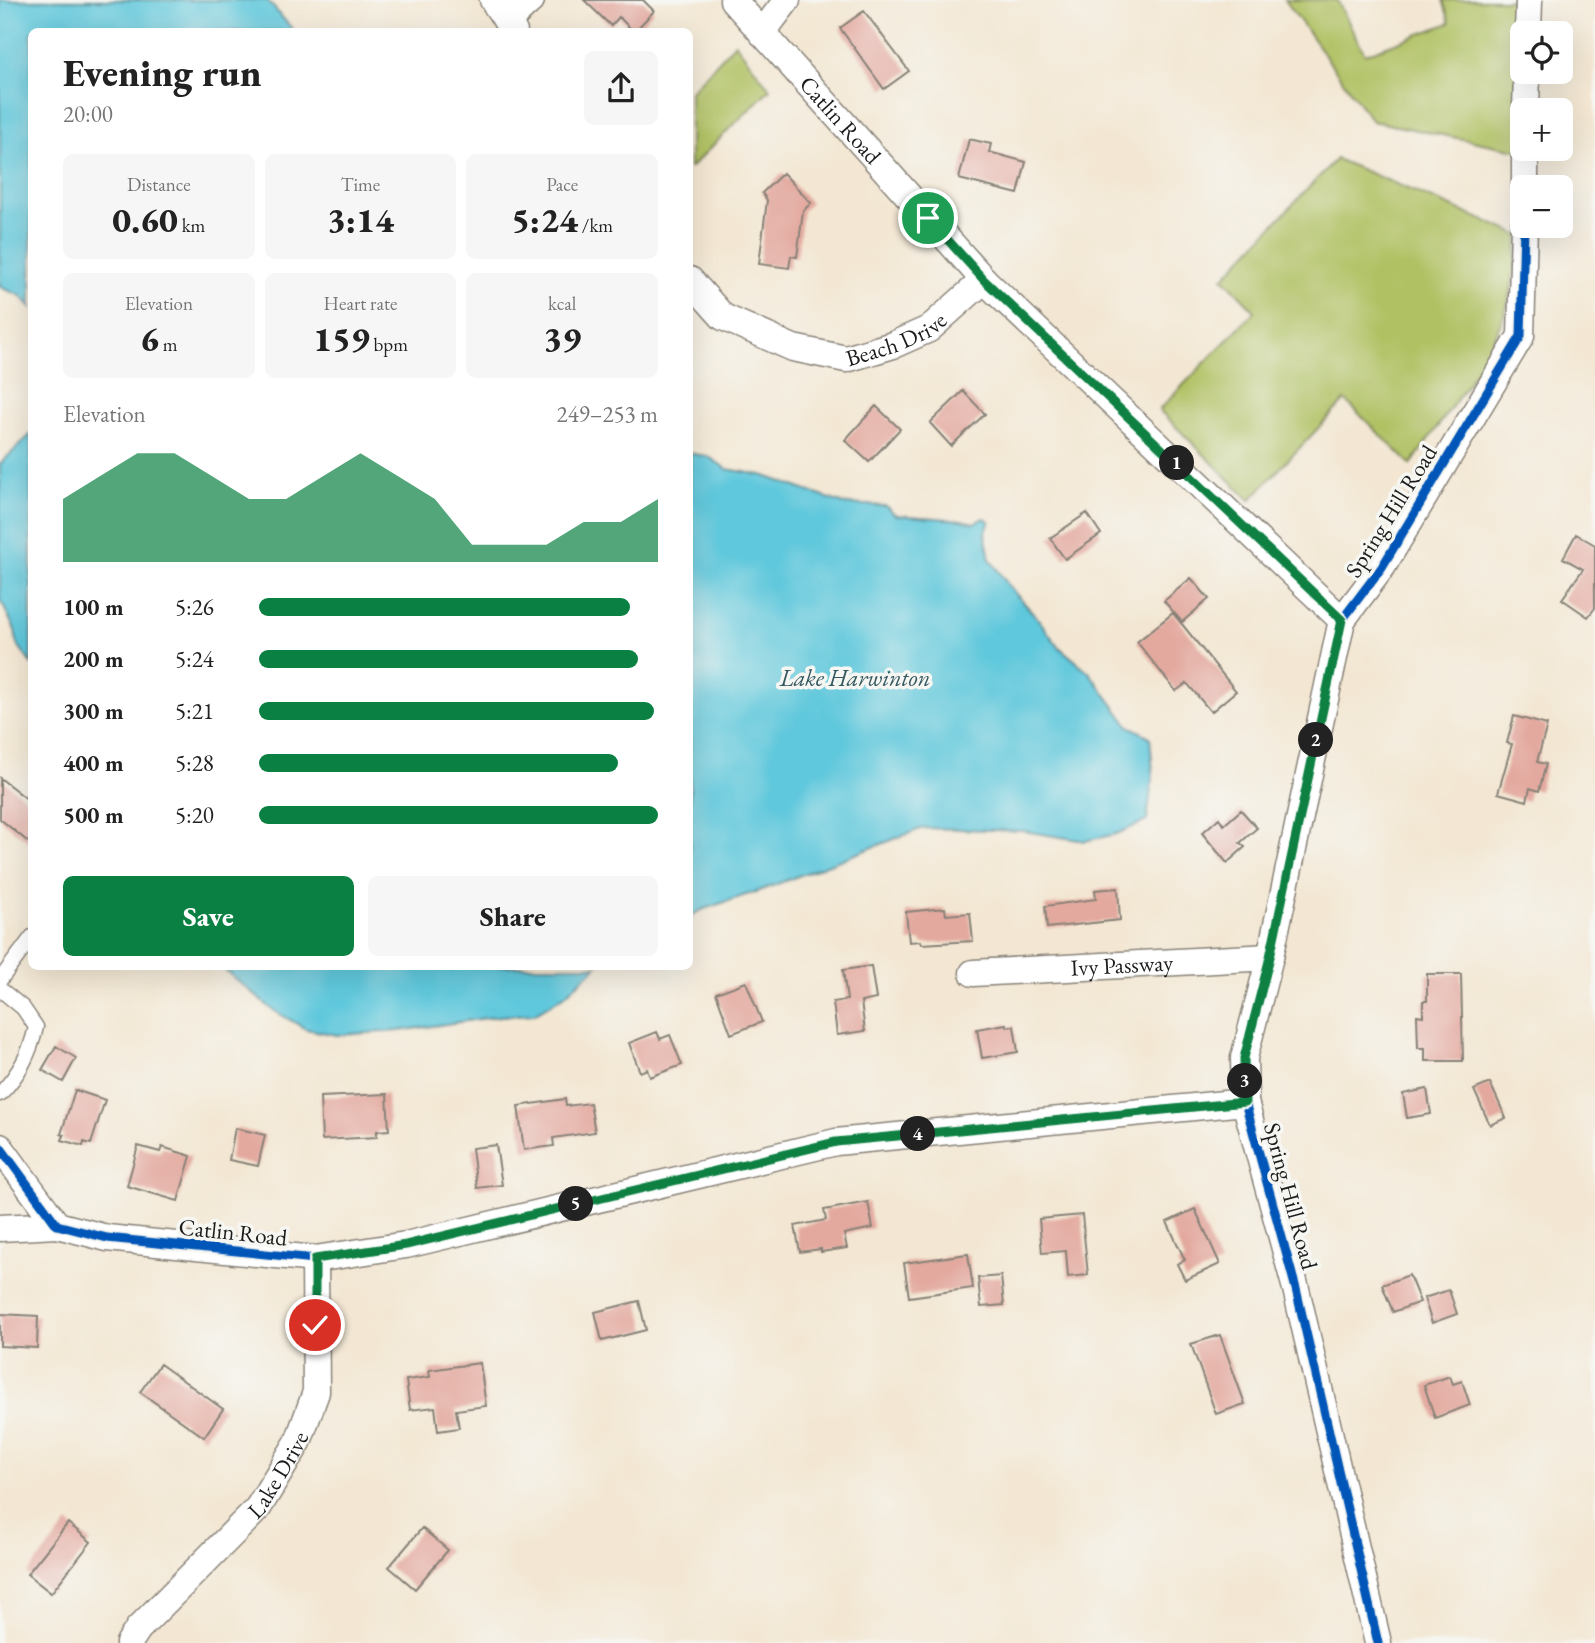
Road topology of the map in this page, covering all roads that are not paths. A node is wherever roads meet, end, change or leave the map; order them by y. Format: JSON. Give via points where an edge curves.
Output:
{"nodes":[{"id":1,"x":531,"y":0,"type":"edge"},
{"id":2,"x":733,"y":0,"type":"edge"},
{"id":3,"x":787,"y":0,"type":"edge"},
{"id":4,"x":1529,"y":0,"type":"edge"},
{"id":5,"x":505,"y":18,"type":"edge"},
{"id":6,"x":1528,"y":21,"type":"edge"},
{"id":7,"x":762,"y":33,"type":"junction"},
{"id":8,"x":1524,"y":238,"type":"edge"},
{"id":9,"x":984,"y":280,"type":"junction"},
{"id":10,"x":693,"y":283,"type":"edge"},
{"id":11,"x":1342,"y":620,"type":"junction"},
{"id":12,"x":28,"y":942,"type":"edge"},
{"id":13,"x":1270,"y":957,"type":"junction"},
{"id":14,"x":973,"y":973,"type":"dead end"},
{"id":15,"x":0,"y":980,"type":"edge"},
{"id":16,"x":0,"y":989,"type":"edge"},
{"id":17,"x":0,"y":1094,"type":"edge"},
{"id":18,"x":1245,"y":1102,"type":"junction"},
{"id":19,"x":0,"y":1147,"type":"edge"},
{"id":20,"x":57,"y":1225,"type":"junction"},
{"id":21,"x":0,"y":1228,"type":"edge"},
{"id":22,"x":315,"y":1259,"type":"junction"},
{"id":23,"x":129,"y":1643,"type":"edge"},
{"id":24,"x":1378,"y":1643,"type":"edge"}],
"edges":[{"from":1,"to":5,"type":"street"},
{"from":2,"to":7,"type":"street","name":"Catlin Road"},
{"from":3,"to":7,"type":"street"},
{"from":4,"to":6,"type":"street"},
{"from":7,"to":9,"type":"street","name":"Catlin Road"},
{"from":8,"to":11,"type":"street","name":"Spring Hill Road","via":[[1521,336],[1382,567]]},
{"from":9,"to":10,"type":"street","name":"Beach Drive","via":[[929,329],[846,359],[793,348],[723,317]]},
{"from":9,"to":11,"type":"street","name":"Catlin Road"},
{"from":11,"to":13,"type":"street","name":"Spring Hill Road"},
{"from":12,"to":15,"type":"lane"},
{"from":13,"to":14,"type":"street","name":"Ivy Passway"},
{"from":13,"to":18,"type":"street","name":"Spring Hill Road","via":[[1244,1058]]},
{"from":16,"to":17,"type":"lane","via":[[36,1027],[19,1073]]},
{"from":18,"to":22,"type":"street","name":"Catlin Road","via":[[836,1142],[406,1245]]},
{"from":18,"to":24,"type":"street","name":"Spring Hill Road","via":[[1296,1289]]},
{"from":19,"to":20,"type":"street"},
{"from":20,"to":21,"type":"street","name":"Catlin Road"},
{"from":20,"to":22,"type":"street","name":"Catlin Road","via":[[107,1238]]},
{"from":22,"to":23,"type":"street","name":"Lake Drive","via":[[316,1392],[298,1442],[258,1508]]}]}
